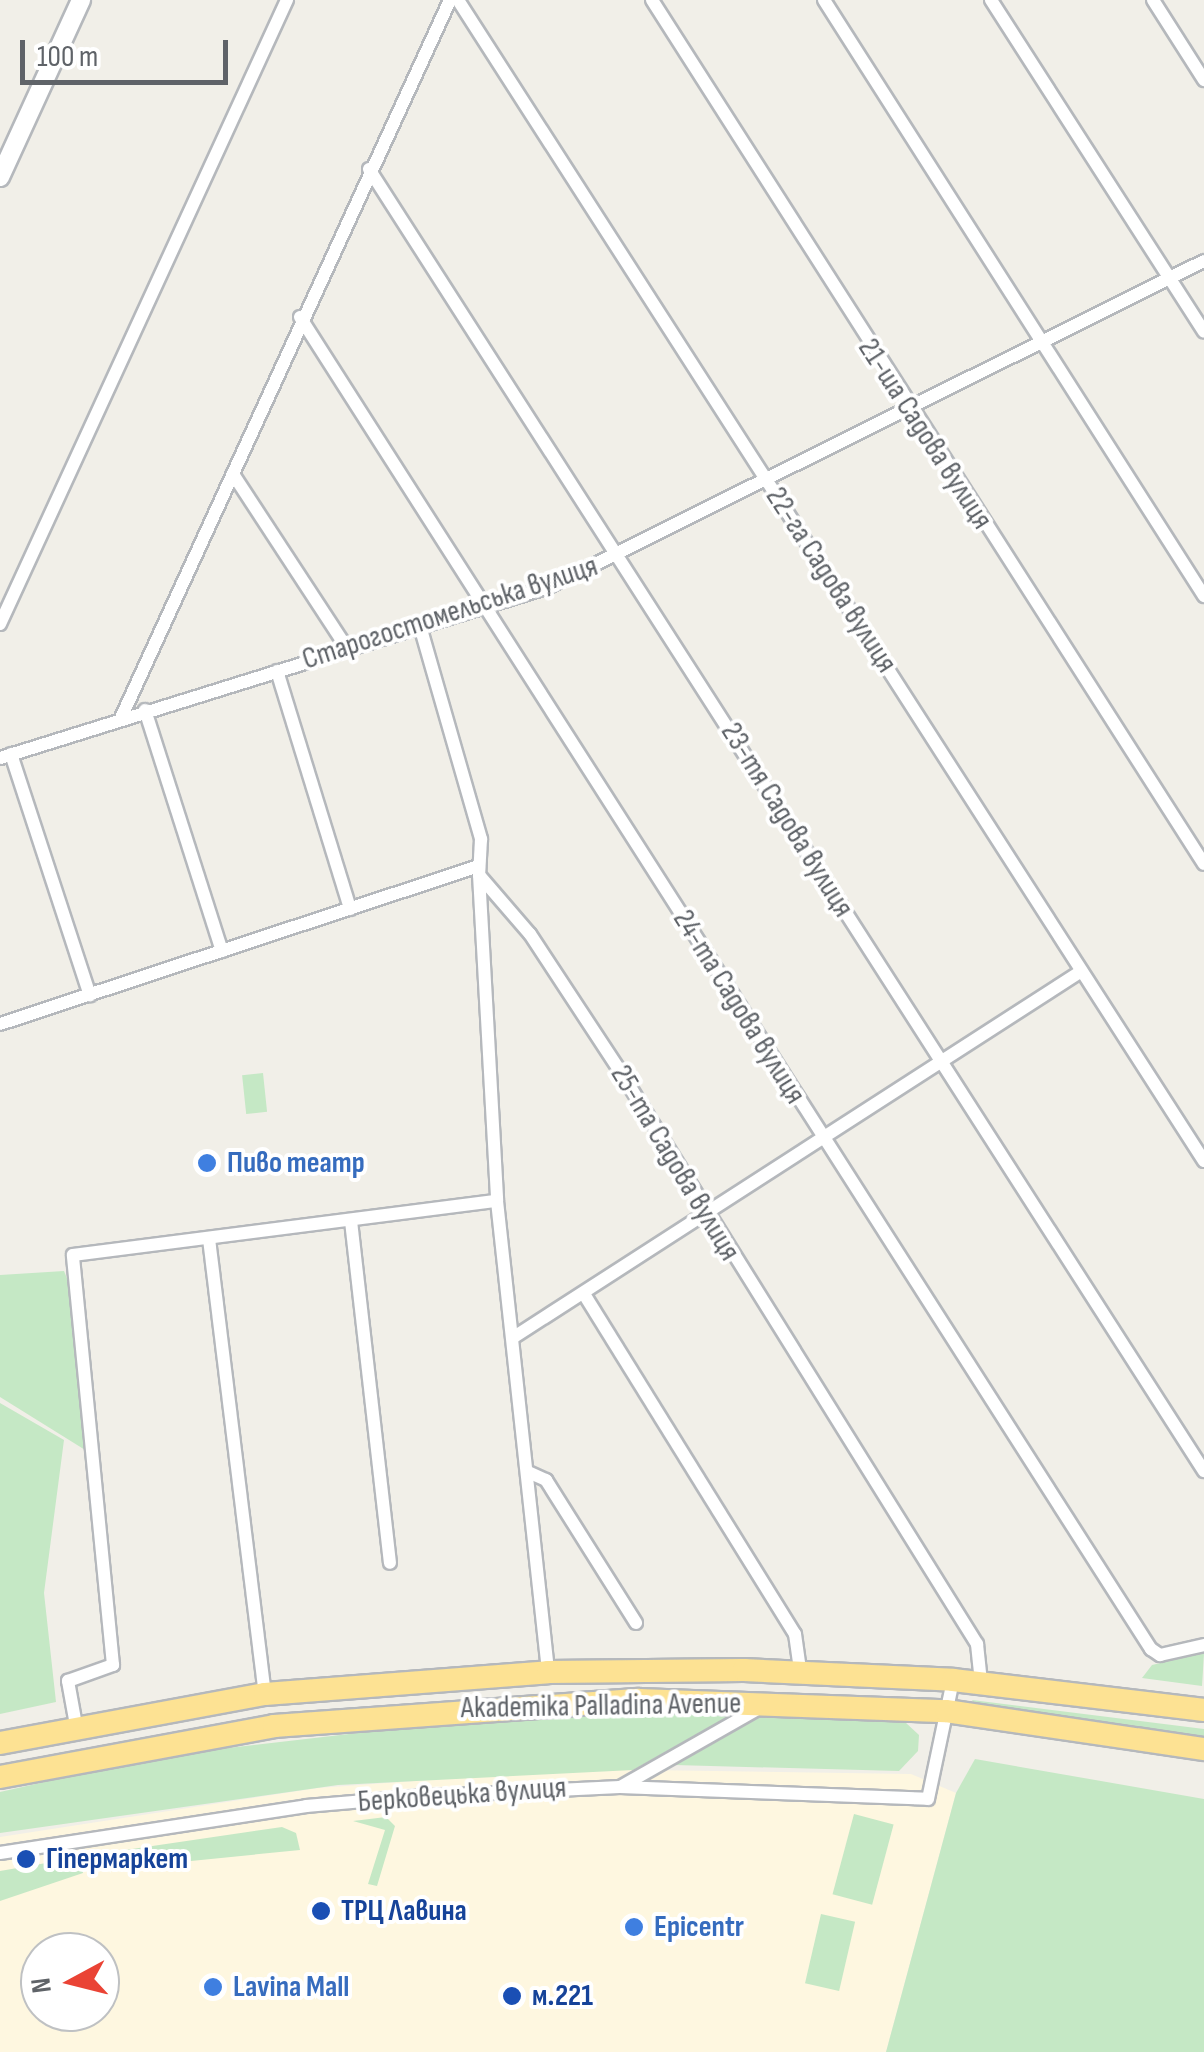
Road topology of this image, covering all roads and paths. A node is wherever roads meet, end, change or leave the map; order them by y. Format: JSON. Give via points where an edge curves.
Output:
{"nodes":[{"id":1,"x":81,"y":0,"type":"edge"},
{"id":2,"x":287,"y":0,"type":"edge"},
{"id":3,"x":450,"y":0,"type":"edge"},
{"id":4,"x":458,"y":0,"type":"edge"},
{"id":5,"x":652,"y":0,"type":"edge"},
{"id":6,"x":824,"y":0,"type":"edge"},
{"id":7,"x":991,"y":0,"type":"edge"},
{"id":8,"x":1153,"y":0,"type":"edge"},
{"id":9,"x":1204,"y":80,"type":"edge"},
{"id":10,"x":368,"y":169,"type":"junction"},
{"id":11,"x":0,"y":177,"type":"edge"},
{"id":12,"x":1204,"y":261,"type":"edge"},
{"id":13,"x":1170,"y":278,"type":"junction"},
{"id":14,"x":300,"y":317,"type":"junction"},
{"id":15,"x":1204,"y":332,"type":"edge"},
{"id":16,"x":1042,"y":343,"type":"junction"},
{"id":17,"x":908,"y":409,"type":"junction"},
{"id":18,"x":233,"y":474,"type":"junction"},
{"id":19,"x":767,"y":481,"type":"junction"},
{"id":20,"x":619,"y":556,"type":"junction"},
{"id":21,"x":1204,"y":596,"type":"edge"},
{"id":22,"x":486,"y":607,"type":"junction"},
{"id":23,"x":0,"y":624,"type":"edge"},
{"id":24,"x":420,"y":626,"type":"junction"},
{"id":25,"x":346,"y":648,"type":"junction"},
{"id":26,"x":276,"y":671,"type":"junction"},
{"id":27,"x":145,"y":710,"type":"junction"},
{"id":28,"x":121,"y":718,"type":"junction"},
{"id":29,"x":6,"y":756,"type":"edge"},
{"id":30,"x":1204,"y":864,"type":"edge"},
{"id":31,"x":479,"y":871,"type":"junction"},
{"id":32,"x":350,"y":909,"type":"junction"},
{"id":33,"x":222,"y":951,"type":"junction"},
{"id":34,"x":1080,"y":972,"type":"junction"},
{"id":35,"x":90,"y":994,"type":"junction"},
{"id":36,"x":0,"y":1024,"type":"edge"},
{"id":37,"x":939,"y":1060,"type":"junction"},
{"id":38,"x":824,"y":1140,"type":"junction"},
{"id":39,"x":1204,"y":1160,"type":"edge"},
{"id":40,"x":497,"y":1201,"type":"junction"},
{"id":41,"x":706,"y":1216,"type":"junction"},
{"id":42,"x":351,"y":1222,"type":"junction"},
{"id":43,"x":209,"y":1238,"type":"junction"},
{"id":44,"x":584,"y":1294,"type":"junction"},
{"id":45,"x":514,"y":1338,"type":"junction"},
{"id":46,"x":1204,"y":1471,"type":"edge"},
{"id":47,"x":528,"y":1472,"type":"junction"},
{"id":48,"x":390,"y":1563,"type":"dead end"},
{"id":49,"x":636,"y":1623,"type":"dead end"},
{"id":50,"x":1204,"y":1644,"type":"edge"},
{"id":51,"x":548,"y":1672,"type":"junction"},
{"id":52,"x":800,"y":1672,"type":"junction"},
{"id":53,"x":952,"y":1680,"type":"junction"},
{"id":54,"x":980,"y":1682,"type":"junction"},
{"id":55,"x":264,"y":1694,"type":"junction"},
{"id":56,"x":768,"y":1702,"type":"junction"},
{"id":57,"x":946,"y":1710,"type":"junction"},
{"id":58,"x":1204,"y":1710,"type":"edge"},
{"id":59,"x":76,"y":1725,"type":"junction"},
{"id":60,"x":0,"y":1743,"type":"edge"},
{"id":61,"x":1204,"y":1749,"type":"edge"},
{"id":62,"x":0,"y":1777,"type":"edge"},
{"id":63,"x":620,"y":1787,"type":"junction"},
{"id":64,"x":0,"y":1853,"type":"edge"}],
"edges":[{"from":1,"to":11,"type":"main road"},
{"from":2,"to":23,"type":"street"},
{"from":3,"to":10,"type":"street"},
{"from":4,"to":19,"type":"street","name":"22-га Садова вулиця"},
{"from":5,"to":17,"type":"street","name":"21-ша Садова вулиця"},
{"from":6,"to":16,"type":"street"},
{"from":7,"to":13,"type":"street"},
{"from":8,"to":9,"type":"street"},
{"from":10,"to":14,"type":"street"},
{"from":10,"to":20,"type":"street","name":"23-тя Садова вулиця"},
{"from":12,"to":13,"type":"street","name":"Старогостомельська вулиця"},
{"from":13,"to":15,"type":"street"},
{"from":13,"to":16,"type":"street","name":"Старогостомельська вулиця"},
{"from":14,"to":18,"type":"street"},
{"from":14,"to":22,"type":"street","name":"24-та Садова вулиця"},
{"from":16,"to":17,"type":"street","name":"Старогостомельська вулиця"},
{"from":16,"to":21,"type":"street"},
{"from":17,"to":19,"type":"street","name":"Старогостомельська вулиця"},
{"from":17,"to":30,"type":"street","name":"21-ша Садова вулиця"},
{"from":18,"to":25,"type":"street"},
{"from":18,"to":28,"type":"street"},
{"from":19,"to":20,"type":"street","name":"Старогостомельська вулиця"},
{"from":19,"to":34,"type":"street","name":"22-га Садова вулиця"},
{"from":20,"to":22,"type":"street","name":"Старогостомельська вулиця"},
{"from":20,"to":37,"type":"street","name":"23-тя Садова вулиця"},
{"from":22,"to":24,"type":"street","name":"Старогостомельська вулиця"},
{"from":22,"to":38,"type":"street","name":"24-та Садова вулиця"},
{"from":24,"to":25,"type":"street","name":"Старогостомельська вулиця"},
{"from":24,"to":31,"type":"street","via":[[478,826]]},
{"from":25,"to":26,"type":"street","name":"Старогостомельська вулиця"},
{"from":26,"to":27,"type":"street","name":"Старогостомельська вулиця"},
{"from":26,"to":32,"type":"street"},
{"from":27,"to":28,"type":"street","name":"Старогостомельська вулиця"},
{"from":27,"to":33,"type":"street"},
{"from":28,"to":29,"type":"street","name":"Старогостомельська вулиця"},
{"from":29,"to":35,"type":"street"},
{"from":31,"to":32,"type":"street"},
{"from":31,"to":40,"type":"street"},
{"from":31,"to":41,"type":"street","name":"25-та Садова вулиця","via":[[530,934]]},
{"from":32,"to":33,"type":"street"},
{"from":33,"to":35,"type":"street"},
{"from":34,"to":37,"type":"street"},
{"from":34,"to":39,"type":"street","name":"22-га Садова вулиця"},
{"from":35,"to":36,"type":"street"},
{"from":37,"to":38,"type":"street"},
{"from":37,"to":46,"type":"street","name":"23-тя Садова вулиця"},
{"from":38,"to":41,"type":"street"},
{"from":38,"to":50,"type":"street","name":"24-та Садова вулиця","via":[[1151,1649],[1160,1655]]},
{"from":40,"to":42,"type":"street"},
{"from":40,"to":45,"type":"street"},
{"from":41,"to":44,"type":"street"},
{"from":41,"to":54,"type":"street","name":"25-та Садова вулиця","via":[[977,1644]]},
{"from":42,"to":43,"type":"street"},
{"from":42,"to":48,"type":"street"},
{"from":43,"to":55,"type":"street"},
{"from":43,"to":59,"type":"street","via":[[73,1255],[113,1665],[68,1681]]},
{"from":44,"to":45,"type":"street"},
{"from":44,"to":52,"type":"street","via":[[796,1634]]},
{"from":45,"to":47,"type":"street"},
{"from":47,"to":49,"type":"street","via":[[546,1480]]},
{"from":47,"to":51,"type":"street"},
{"from":51,"to":52,"type":"highway","name":"Akademika Palladina Avenue"},
{"from":51,"to":55,"type":"highway","name":"Akademika Palladina Avenue"},
{"from":52,"to":53,"type":"highway","name":"Akademika Palladina Avenue"},
{"from":53,"to":54,"type":"highway","name":"Akademika Palladina Avenue"},
{"from":53,"to":57,"type":"street"},
{"from":54,"to":58,"type":"highway","name":"Akademika Palladina Avenue"},
{"from":55,"to":59,"type":"highway","name":"Akademika Palladina Avenue"},
{"from":56,"to":57,"type":"highway","name":"Akademika Palladina Avenue"},
{"from":56,"to":62,"type":"highway","name":"Akademika Palladina Avenue","via":[[639,1700],[396,1712],[164,1743]]},
{"from":56,"to":63,"type":"street"},
{"from":57,"to":61,"type":"highway","name":"Akademika Palladina Avenue"},
{"from":57,"to":63,"type":"street","name":"Берковецька вулиця","via":[[928,1798]]},
{"from":59,"to":60,"type":"highway","name":"Akademika Palladina Avenue"},
{"from":63,"to":64,"type":"street","name":"Берковецька вулиця","via":[[317,1805]]}]}
